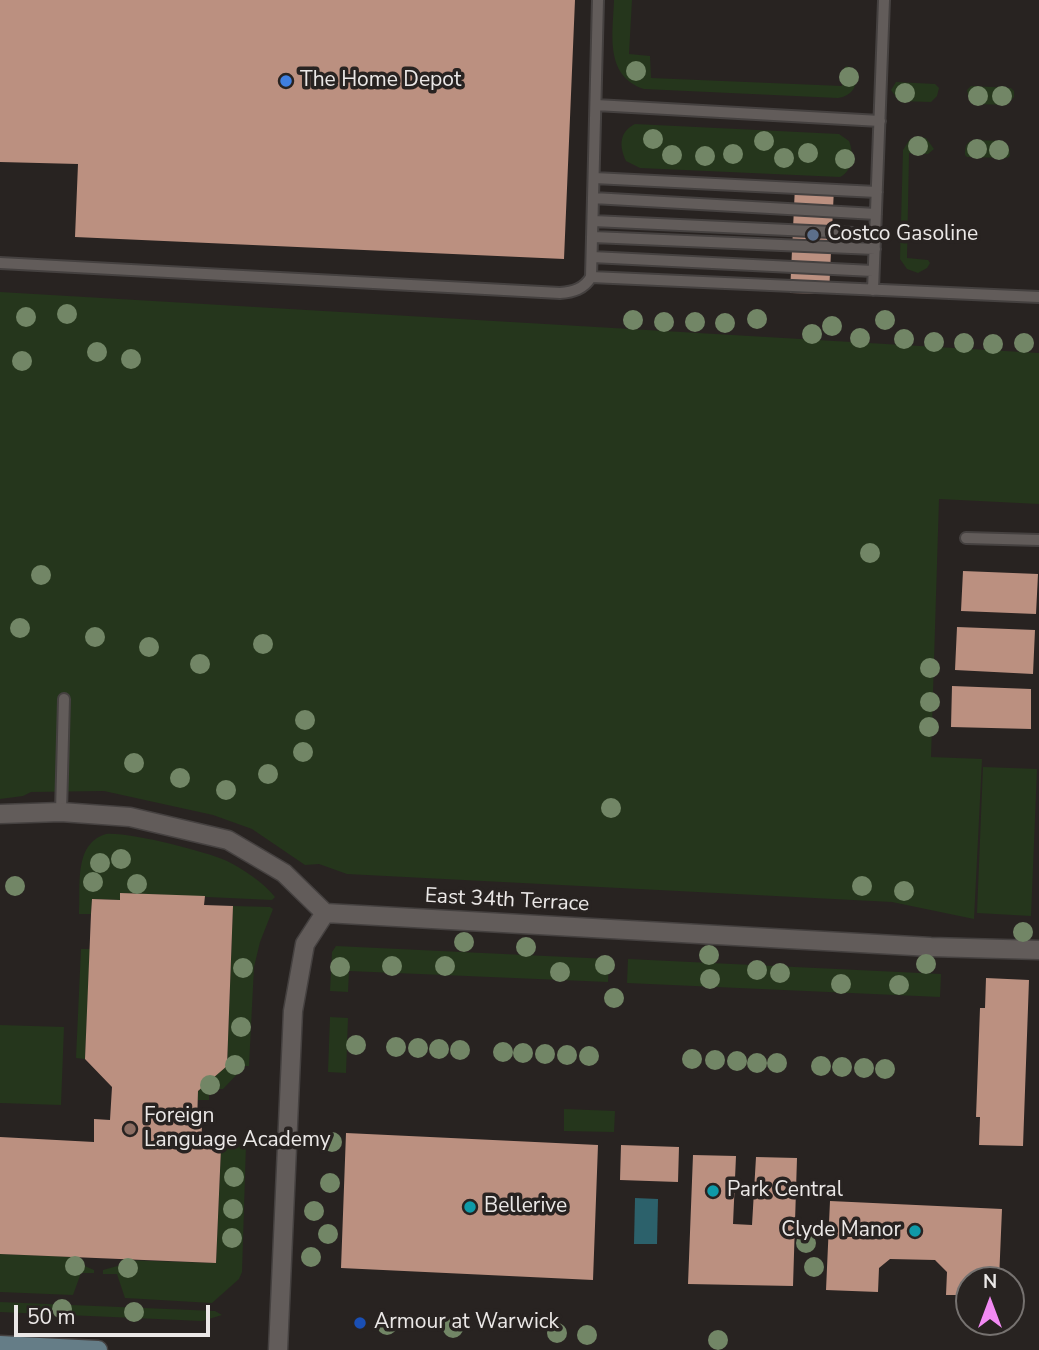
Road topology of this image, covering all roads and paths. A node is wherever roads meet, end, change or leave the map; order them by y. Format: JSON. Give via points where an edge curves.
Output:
{"nodes":[{"id":1,"x":598,"y":0,"type":"edge"},
{"id":2,"x":884,"y":0,"type":"edge"},
{"id":3,"x":596,"y":105,"type":"junction"},
{"id":4,"x":880,"y":121,"type":"junction"},
{"id":5,"x":594,"y":178,"type":"junction"},
{"id":6,"x":877,"y":192,"type":"junction"},
{"id":7,"x":593,"y":198,"type":"junction"},
{"id":8,"x":876,"y":214,"type":"junction"},
{"id":9,"x":593,"y":220,"type":"junction"},
{"id":10,"x":875,"y":234,"type":"junction"},
{"id":11,"x":593,"y":237,"type":"junction"},
{"id":12,"x":874,"y":249,"type":"junction"},
{"id":13,"x":592,"y":257,"type":"junction"},
{"id":14,"x":0,"y":263,"type":"edge"},
{"id":15,"x":873,"y":271,"type":"junction"},
{"id":16,"x":591,"y":277,"type":"junction"},
{"id":17,"x":873,"y":290,"type":"junction"},
{"id":18,"x":1039,"y":298,"type":"edge"},
{"id":19,"x":967,"y":538,"type":"dead end"},
{"id":20,"x":1039,"y":540,"type":"edge"},
{"id":21,"x":64,"y":699,"type":"dead end"},
{"id":22,"x":61,"y":812,"type":"junction"},
{"id":23,"x":0,"y":814,"type":"edge"},
{"id":24,"x":325,"y":913,"type":"junction"},
{"id":25,"x":1039,"y":950,"type":"edge"},
{"id":26,"x":0,"y":1345,"type":"edge"},
{"id":27,"x":98,"y":1350,"type":"edge"},
{"id":28,"x":278,"y":1350,"type":"edge"}],
"edges":[{"from":1,"to":3,"type":"lane"},
{"from":2,"to":4,"type":"lane"},
{"from":3,"to":4,"type":"lane"},
{"from":3,"to":5,"type":"lane"},
{"from":4,"to":6,"type":"lane"},
{"from":5,"to":6,"type":"lane"},
{"from":5,"to":7,"type":"lane"},
{"from":6,"to":8,"type":"lane"},
{"from":7,"to":8,"type":"lane"},
{"from":7,"to":9,"type":"lane"},
{"from":8,"to":10,"type":"lane"},
{"from":9,"to":10,"type":"lane"},
{"from":9,"to":11,"type":"lane"},
{"from":10,"to":12,"type":"lane"},
{"from":11,"to":12,"type":"lane"},
{"from":11,"to":13,"type":"lane"},
{"from":12,"to":15,"type":"lane"},
{"from":13,"to":15,"type":"lane"},
{"from":13,"to":16,"type":"lane"},
{"from":14,"to":16,"type":"lane","via":[[560,293],[582,287]]},
{"from":15,"to":17,"type":"lane"},
{"from":16,"to":17,"type":"lane"},
{"from":17,"to":18,"type":"lane"},
{"from":19,"to":20,"type":"lane"},
{"from":21,"to":22,"type":"lane"},
{"from":22,"to":23,"type":"street"},
{"from":22,"to":24,"type":"street","via":[[130,817],[228,840],[284,873]]},
{"from":24,"to":25,"type":"street","name":"East 34th Terrace"},
{"from":24,"to":28,"type":"street","via":[[305,944],[293,1012]]},
{"from":26,"to":27,"type":"main road"}]}
